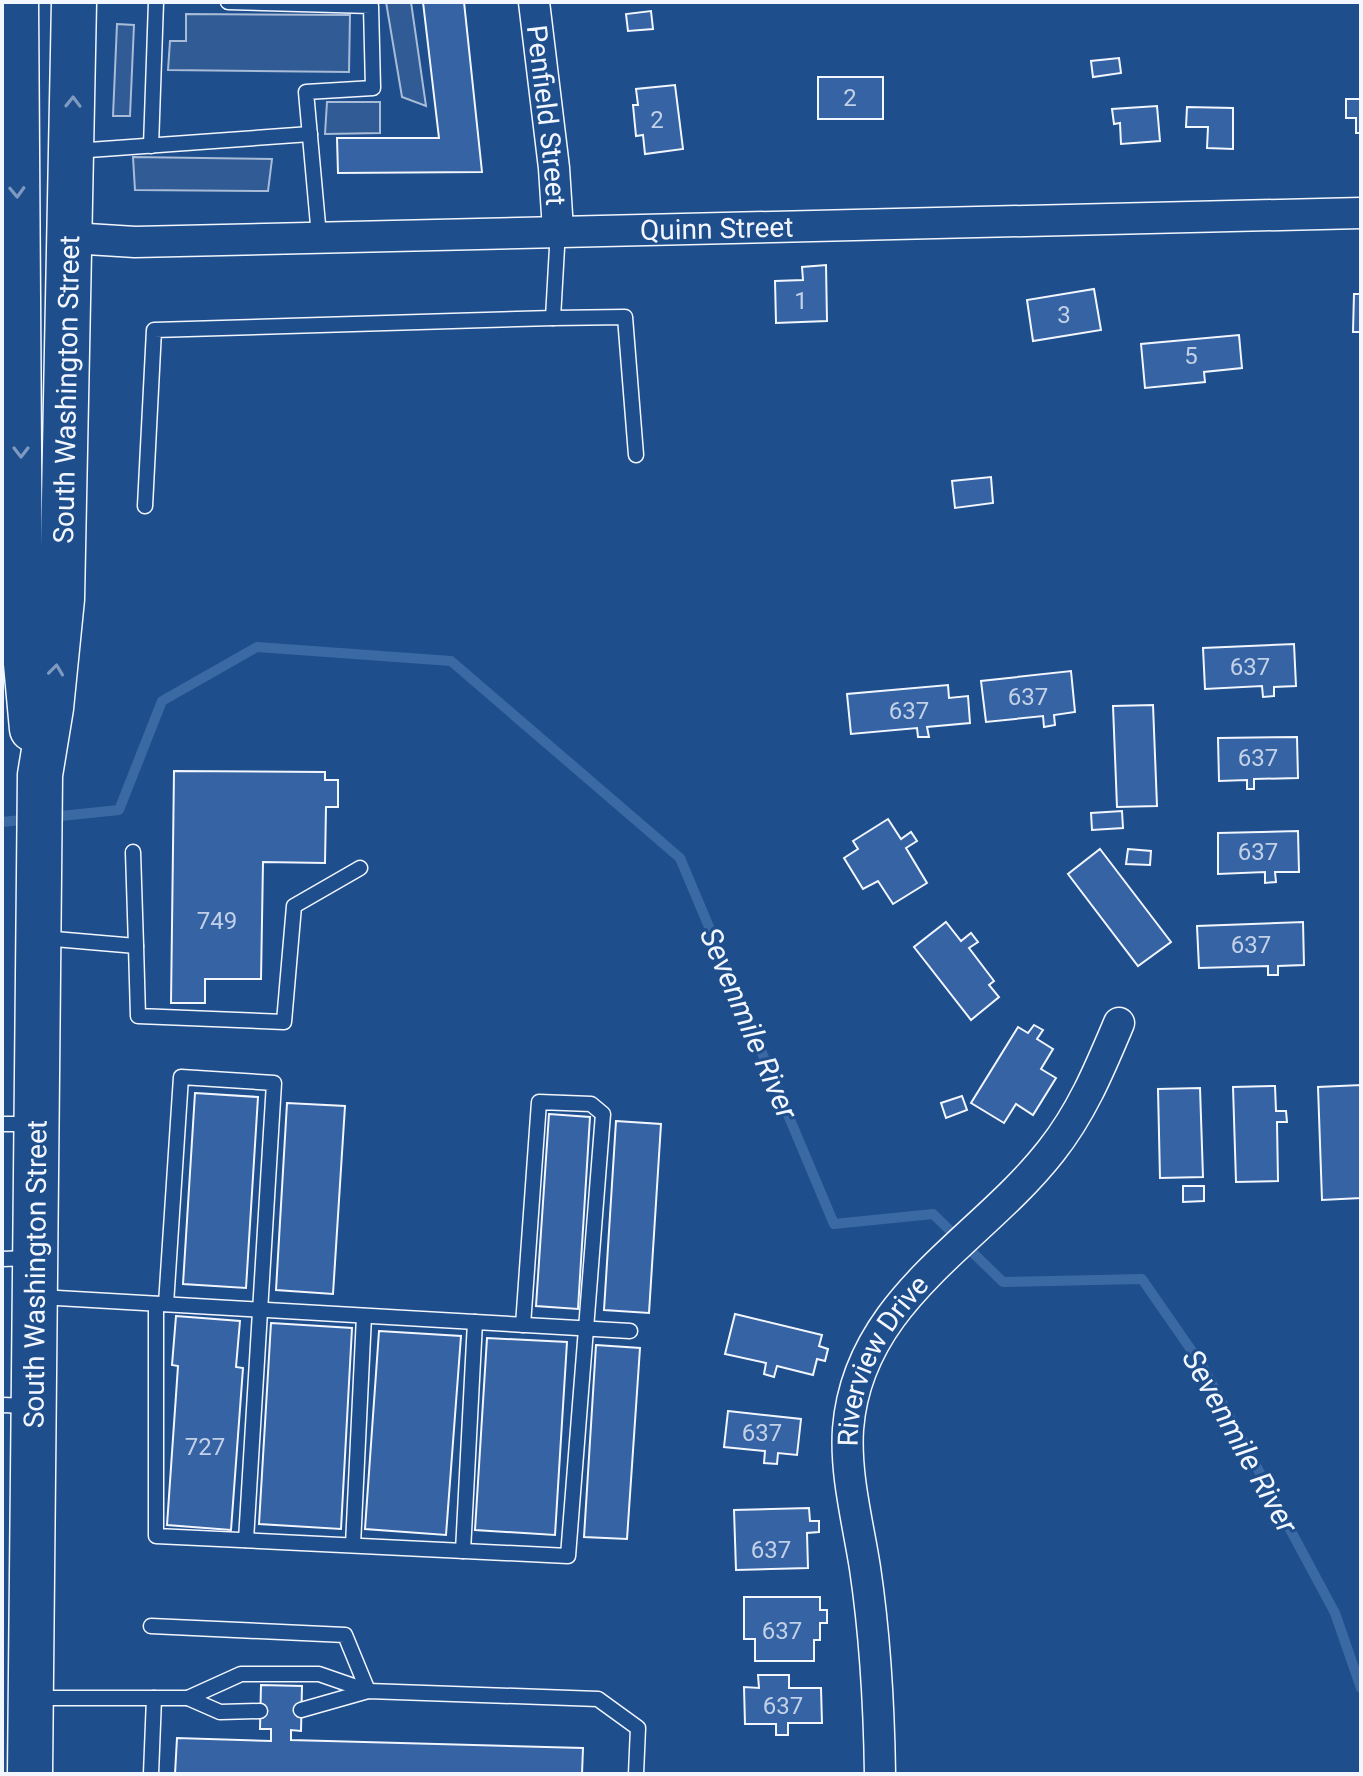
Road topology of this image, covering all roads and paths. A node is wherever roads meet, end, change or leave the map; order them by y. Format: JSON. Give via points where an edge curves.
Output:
{"nodes":[{"id":1,"x":16,"y":2,"type":"edge"},
{"id":2,"x":74,"y":2,"type":"edge"},
{"id":3,"x":156,"y":2,"type":"edge"},
{"id":4,"x":228,"y":2,"type":"edge"},
{"id":5,"x":534,"y":2,"type":"edge"},
{"id":6,"x":310,"y":134,"type":"junction"},
{"id":7,"x":151,"y":146,"type":"junction"},
{"id":8,"x":72,"y":152,"type":"junction"},
{"id":9,"x":1361,"y":213,"type":"edge"},
{"id":10,"x":558,"y":230,"type":"junction"},
{"id":11,"x":319,"y":236,"type":"junction"},
{"id":12,"x":71,"y":238,"type":"junction"},
{"id":13,"x":553,"y":318,"type":"junction"},
{"id":14,"x":636,"y":455,"type":"dead end"},
{"id":15,"x":145,"y":506,"type":"dead end"},
{"id":16,"x":40,"y":775,"type":"junction"},
{"id":17,"x":133,"y":852,"type":"dead end"},
{"id":18,"x":360,"y":868,"type":"dead end"},
{"id":19,"x":38,"y":938,"type":"junction"},
{"id":20,"x":136,"y":946,"type":"junction"},
{"id":21,"x":1119,"y":1023,"type":"dead end"},
{"id":22,"x":19,"y":1124,"type":"edge"},
{"id":23,"x":24,"y":1271,"type":"edge"},
{"id":24,"x":161,"y":1304,"type":"junction"},
{"id":25,"x":260,"y":1310,"type":"junction"},
{"id":26,"x":364,"y":1316,"type":"junction"},
{"id":27,"x":475,"y":1322,"type":"junction"},
{"id":28,"x":523,"y":1325,"type":"junction"},
{"id":29,"x":588,"y":1329,"type":"junction"},
{"id":30,"x":630,"y":1331,"type":"dead end"},
{"id":31,"x":18,"y":1406,"type":"edge"},
{"id":32,"x":246,"y":1540,"type":"junction"},
{"id":33,"x":353,"y":1545,"type":"junction"},
{"id":34,"x":463,"y":1551,"type":"junction"},
{"id":35,"x":151,"y":1626,"type":"dead end"},
{"id":36,"x":368,"y":1691,"type":"junction"},
{"id":37,"x":31,"y":1698,"type":"junction"},
{"id":38,"x":154,"y":1698,"type":"junction"},
{"id":39,"x":188,"y":1698,"type":"junction"},
{"id":40,"x":301,"y":1710,"type":"dead end"},
{"id":41,"x":260,"y":1711,"type":"dead end"},
{"id":42,"x":30,"y":1774,"type":"edge"},
{"id":43,"x":151,"y":1774,"type":"edge"},
{"id":44,"x":636,"y":1774,"type":"edge"},
{"id":45,"x":880,"y":1774,"type":"edge"}],
"edges":[{"from":1,"to":16,"type":"main road","name":"South Washington Street","one_way":true,"via":[[20,598],[29,714]]},
{"from":8,"to":2,"type":"main road","name":"South Washington Street","one_way":true},
{"from":3,"to":7,"type":"lane"},
{"from":4,"to":6,"type":"lane","via":[[371,6],[373,88],[306,92]]},
{"from":5,"to":10,"type":"street","name":"Penfield Street"},
{"from":6,"to":7,"type":"lane"},
{"from":6,"to":11,"type":"lane"},
{"from":7,"to":8,"type":"lane"},
{"from":8,"to":12,"type":"main road","name":"South Washington Street"},
{"from":9,"to":10,"type":"street","name":"Quinn Street"},
{"from":10,"to":11,"type":"street","name":"Quinn Street"},
{"from":10,"to":13,"type":"lane"},
{"from":11,"to":12,"type":"street","name":"Quinn Street","via":[[135,242]]},
{"from":16,"to":12,"type":"main road","name":"South Washington Street","one_way":true,"via":[[62,599]]},
{"from":13,"to":14,"type":"lane","via":[[625,317]]},
{"from":13,"to":15,"type":"lane","via":[[154,330]]},
{"from":16,"to":19,"type":"main road","name":"South Washington Street"},
{"from":17,"to":20,"type":"lane"},
{"from":18,"to":20,"type":"lane","via":[[294,906],[284,1022],[138,1016]]},
{"from":19,"to":20,"type":"lane"},
{"from":19,"to":22,"type":"main road","name":"South Washington Street"},
{"from":21,"to":45,"type":"street","name":"Riverview Drive","via":[[1082,1109],[1050,1153],[887,1318],[863,1364],[848,1428],[850,1480],[866,1571]]},
{"from":22,"to":23,"type":"main road","name":"South Washington Street"},
{"from":23,"to":24,"type":"lane"},
{"from":23,"to":31,"type":"main road","name":"South Washington Street"},
{"from":24,"to":25,"type":"lane"},
{"from":24,"to":25,"type":"lane","via":[[181,1077],[274,1083]]},
{"from":24,"to":32,"type":"lane","via":[[156,1536]]},
{"from":25,"to":26,"type":"lane"},
{"from":25,"to":32,"type":"lane"},
{"from":26,"to":27,"type":"lane"},
{"from":26,"to":33,"type":"lane"},
{"from":27,"to":28,"type":"lane"},
{"from":27,"to":34,"type":"lane"},
{"from":28,"to":29,"type":"lane"},
{"from":28,"to":29,"type":"lane","via":[[539,1102],[591,1104],[603,1114]]},
{"from":29,"to":30,"type":"lane"},
{"from":29,"to":34,"type":"lane","via":[[568,1556]]},
{"from":31,"to":37,"type":"main road","name":"South Washington Street"},
{"from":32,"to":33,"type":"lane"},
{"from":33,"to":34,"type":"lane"},
{"from":35,"to":36,"type":"lane","via":[[345,1635]]},
{"from":36,"to":39,"type":"lane","via":[[319,1674],[241,1674]]},
{"from":36,"to":40,"type":"lane"},
{"from":36,"to":44,"type":"lane","via":[[598,1699],[638,1728]]},
{"from":37,"to":38,"type":"lane"},
{"from":37,"to":42,"type":"main road","name":"South Washington Street"},
{"from":38,"to":39,"type":"lane"},
{"from":38,"to":43,"type":"lane"},
{"from":39,"to":41,"type":"lane","via":[[220,1712]]}]}
